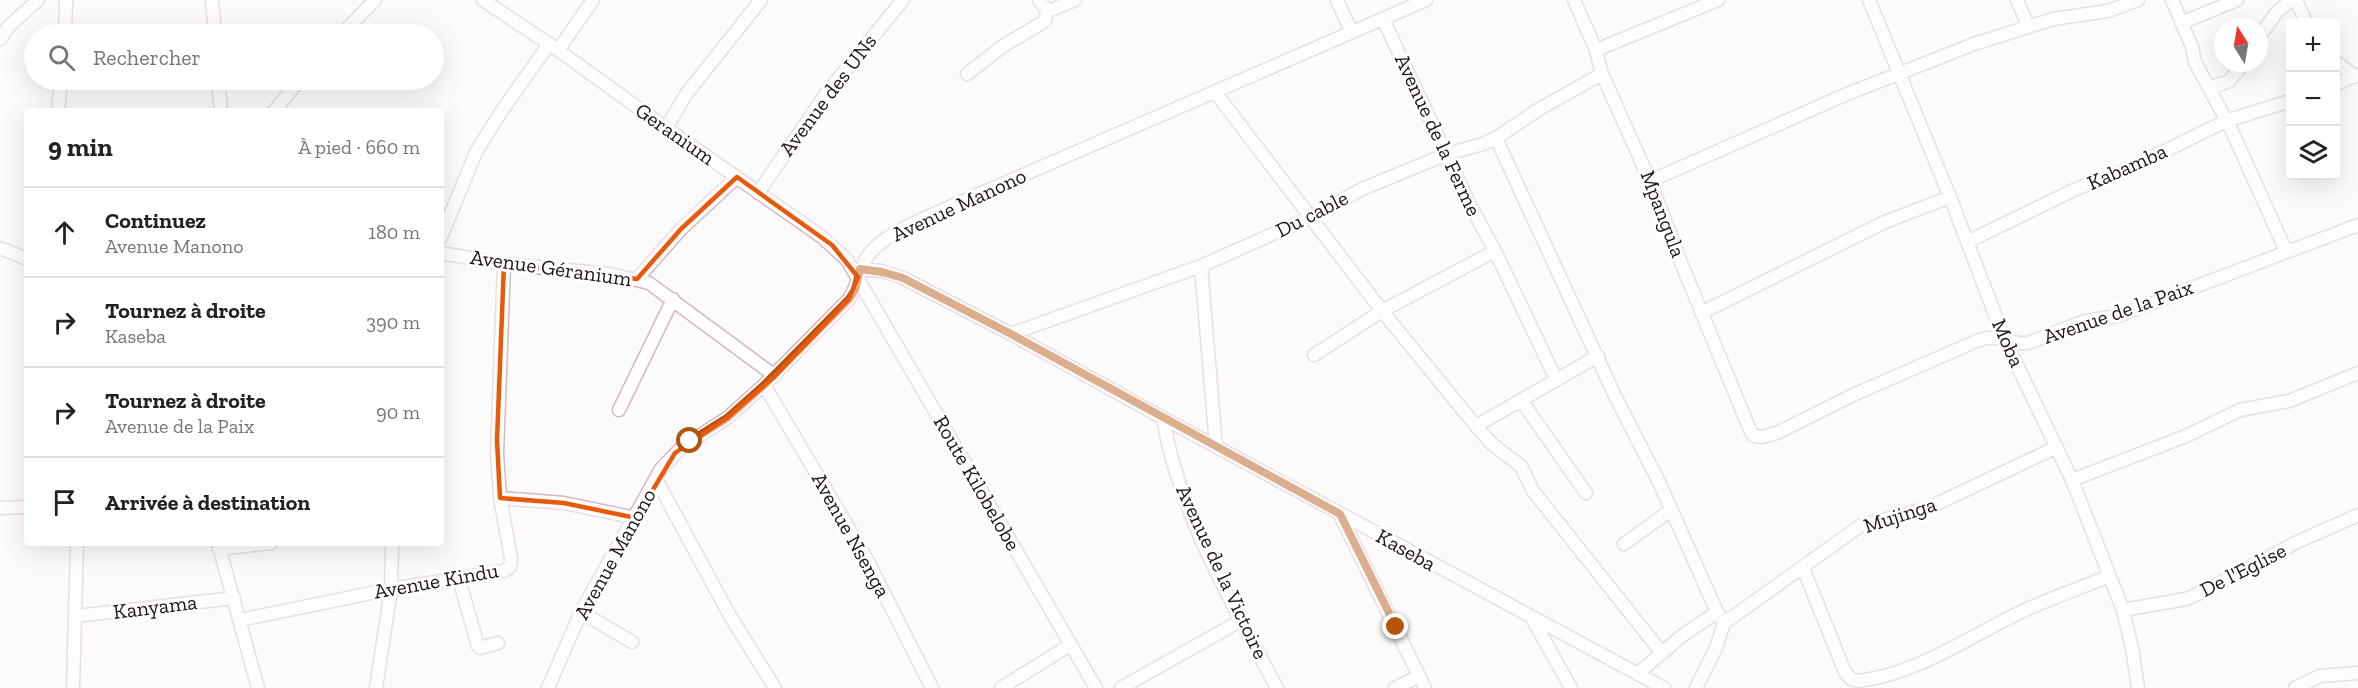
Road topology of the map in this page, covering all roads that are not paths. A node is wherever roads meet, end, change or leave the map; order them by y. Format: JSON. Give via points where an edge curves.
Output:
{"nodes":[{"id":1,"x":38,"y":0,"type":"edge"},
{"id":2,"x":66,"y":0,"type":"edge"},
{"id":3,"x":213,"y":0,"type":"edge"},
{"id":4,"x":375,"y":0,"type":"edge"},
{"id":5,"x":483,"y":0,"type":"edge"},
{"id":6,"x":593,"y":0,"type":"edge"},
{"id":7,"x":761,"y":0,"type":"edge"},
{"id":8,"x":903,"y":0,"type":"edge"},
{"id":9,"x":1075,"y":0,"type":"edge"},
{"id":10,"x":1337,"y":0,"type":"edge"},
{"id":11,"x":1426,"y":0,"type":"edge"},
{"id":12,"x":1574,"y":0,"type":"edge"},
{"id":13,"x":1718,"y":0,"type":"edge"},
{"id":14,"x":1869,"y":0,"type":"edge"},
{"id":15,"x":2017,"y":0,"type":"edge"},
{"id":16,"x":2138,"y":0,"type":"edge"},
{"id":17,"x":2172,"y":0,"type":"edge"},
{"id":18,"x":2237,"y":0,"type":"edge"},
{"id":19,"x":2291,"y":0,"type":"edge"},
{"id":20,"x":2296,"y":0,"type":"edge"},
{"id":21,"x":1044,"y":5,"type":"edge"},
{"id":22,"x":2304,"y":18,"type":"edge"},
{"id":23,"x":1383,"y":19,"type":"junction"},
{"id":24,"x":2181,"y":23,"type":"junction"},
{"id":25,"x":65,"y":24,"type":"edge"},
{"id":26,"x":214,"y":24,"type":"edge"},
{"id":27,"x":352,"y":24,"type":"edge"},
{"id":28,"x":2268,"y":24,"type":"edge"},
{"id":29,"x":2028,"y":26,"type":"junction"},
{"id":30,"x":1351,"y":32,"type":"junction"},
{"id":31,"x":0,"y":39,"type":"edge"},
{"id":32,"x":554,"y":47,"type":"junction"},
{"id":33,"x":1596,"y":50,"type":"junction"},
{"id":34,"x":2340,"y":65,"type":"edge"},
{"id":35,"x":2236,"y":72,"type":"edge"},
{"id":36,"x":1898,"y":73,"type":"junction"},
{"id":37,"x":967,"y":74,"type":"dead end"},
{"id":38,"x":1602,"y":74,"type":"junction"},
{"id":39,"x":2356,"y":76,"type":"edge"},
{"id":40,"x":2340,"y":82,"type":"edge"},
{"id":41,"x":2210,"y":88,"type":"junction"},
{"id":42,"x":60,"y":90,"type":"edge"},
{"id":43,"x":219,"y":90,"type":"edge"},
{"id":44,"x":292,"y":90,"type":"edge"},
{"id":45,"x":1215,"y":92,"type":"junction"},
{"id":46,"x":2286,"y":102,"type":"edge"},
{"id":47,"x":58,"y":108,"type":"edge"},
{"id":48,"x":221,"y":108,"type":"edge"},
{"id":49,"x":277,"y":108,"type":"edge"},
{"id":50,"x":2226,"y":121,"type":"junction"},
{"id":51,"x":666,"y":128,"type":"junction"},
{"id":52,"x":1496,"y":138,"type":"junction"},
{"id":53,"x":1447,"y":154,"type":"junction"},
{"id":54,"x":736,"y":177,"type":"junction"},
{"id":55,"x":1650,"y":181,"type":"junction"},
{"id":56,"x":758,"y":193,"type":"junction"},
{"id":57,"x":1950,"y":196,"type":"junction"},
{"id":58,"x":1311,"y":217,"type":"junction"},
{"id":59,"x":2358,"y":225,"type":"edge"},
{"id":60,"x":444,"y":230,"type":"edge"},
{"id":61,"x":1967,"y":242,"type":"junction"},
{"id":62,"x":0,"y":248,"type":"edge"},
{"id":63,"x":1495,"y":251,"type":"junction"},
{"id":64,"x":2286,"y":251,"type":"junction"},
{"id":65,"x":444,"y":254,"type":"edge"},
{"id":66,"x":24,"y":258,"type":"edge"},
{"id":67,"x":504,"y":264,"type":"junction"},
{"id":68,"x":1201,"y":266,"type":"junction"},
{"id":69,"x":859,"y":273,"type":"junction"},
{"id":70,"x":637,"y":279,"type":"junction"},
{"id":71,"x":673,"y":299,"type":"junction"},
{"id":72,"x":1382,"y":310,"type":"junction"},
{"id":73,"x":1701,"y":313,"type":"junction"},
{"id":74,"x":1011,"y":334,"type":"junction"},
{"id":75,"x":2004,"y":338,"type":"junction"},
{"id":76,"x":1314,"y":355,"type":"dead end"},
{"id":77,"x":1598,"y":356,"type":"junction"},
{"id":78,"x":2358,"y":374,"type":"edge"},
{"id":79,"x":775,"y":376,"type":"junction"},
{"id":80,"x":1557,"y":379,"type":"junction"},
{"id":81,"x":764,"y":385,"type":"junction"},
{"id":82,"x":1521,"y":400,"type":"junction"},
{"id":83,"x":619,"y":410,"type":"dead end"},
{"id":84,"x":1163,"y":418,"type":"junction"},
{"id":85,"x":1476,"y":426,"type":"junction"},
{"id":86,"x":1750,"y":430,"type":"joint"},
{"id":87,"x":1216,"y":446,"type":"junction"},
{"id":88,"x":2057,"y":447,"type":"junction"},
{"id":89,"x":656,"y":479,"type":"junction"},
{"id":90,"x":2072,"y":480,"type":"junction"},
{"id":91,"x":1586,"y":494,"type":"dead end"},
{"id":92,"x":500,"y":498,"type":"junction"},
{"id":93,"x":24,"y":507,"type":"edge"},
{"id":94,"x":0,"y":508,"type":"edge"},
{"id":95,"x":1671,"y":510,"type":"junction"},
{"id":96,"x":1340,"y":514,"type":"junction"},
{"id":97,"x":2358,"y":515,"type":"edge"},
{"id":98,"x":636,"y":518,"type":"junction"},
{"id":99,"x":1624,"y":544,"type":"dead end"},
{"id":100,"x":77,"y":546,"type":"edge"},
{"id":101,"x":218,"y":546,"type":"edge"},
{"id":102,"x":392,"y":546,"type":"edge"},
{"id":103,"x":1803,"y":568,"type":"junction"},
{"id":104,"x":2109,"y":576,"type":"junction"},
{"id":105,"x":459,"y":579,"type":"junction"},
{"id":106,"x":391,"y":589,"type":"junction"},
{"id":107,"x":234,"y":597,"type":"junction"},
{"id":108,"x":2122,"y":610,"type":"junction"},
{"id":109,"x":581,"y":612,"type":"junction"},
{"id":110,"x":76,"y":616,"type":"junction"},
{"id":111,"x":1721,"y":616,"type":"junction"},
{"id":112,"x":1532,"y":619,"type":"junction"},
{"id":113,"x":240,"y":620,"type":"junction"},
{"id":114,"x":1240,"y":621,"type":"junction"},
{"id":115,"x":632,"y":642,"type":"dead end"},
{"id":116,"x":498,"y":643,"type":"dead end"},
{"id":117,"x":1070,"y":645,"type":"junction"},
{"id":118,"x":1662,"y":653,"type":"junction"},
{"id":119,"x":2358,"y":673,"type":"edge"},
{"id":120,"x":1637,"y":674,"type":"junction"},
{"id":121,"x":1419,"y":676,"type":"junction"},
{"id":122,"x":73,"y":688,"type":"edge"},
{"id":123,"x":258,"y":688,"type":"edge"},
{"id":124,"x":376,"y":688,"type":"edge"},
{"id":125,"x":548,"y":688,"type":"edge"},
{"id":126,"x":775,"y":688,"type":"edge"},
{"id":127,"x":932,"y":688,"type":"edge"},
{"id":128,"x":1001,"y":688,"type":"edge"},
{"id":129,"x":1096,"y":688,"type":"edge"},
{"id":130,"x":1120,"y":688,"type":"edge"},
{"id":131,"x":1277,"y":688,"type":"edge"},
{"id":132,"x":1395,"y":688,"type":"edge"},
{"id":133,"x":1425,"y":688,"type":"edge"},
{"id":134,"x":1571,"y":688,"type":"edge"},
{"id":135,"x":1664,"y":688,"type":"edge"},
{"id":136,"x":1696,"y":688,"type":"edge"},
{"id":137,"x":2138,"y":688,"type":"edge"},
{"id":138,"x":2295,"y":688,"type":"edge"}],
"edges":[{"from":1,"to":31,"type":"street"},
{"from":2,"to":25,"type":"street"},
{"from":3,"to":26,"type":"street"},
{"from":4,"to":27,"type":"street"},
{"from":5,"to":32,"type":"street","name":"Geranium"},
{"from":6,"to":32,"type":"street"},
{"from":7,"to":51,"type":"street","via":[[687,93]]},
{"from":8,"to":56,"type":"street","name":"Avenue des UNs","via":[[828,91]]},
{"from":9,"to":21,"type":"street","via":[[1056,9]]},
{"from":10,"to":30,"type":"street"},
{"from":11,"to":23,"type":"street","name":"Avenue Manono"},
{"from":12,"to":33,"type":"street","name":"Mpangula"},
{"from":13,"to":33,"type":"street"},
{"from":14,"to":36,"type":"street","name":"Moba"},
{"from":15,"to":29,"type":"street"},
{"from":16,"to":29,"type":"street","via":[[2108,11]]},
{"from":17,"to":24,"type":"street"},
{"from":18,"to":24,"type":"street"},
{"from":19,"to":28,"type":"street"},
{"from":20,"to":22,"type":"street"},
{"from":21,"to":37,"type":"street","via":[[1045,21]]},
{"from":23,"to":30,"type":"street","name":"Avenue Manono"},
{"from":23,"to":53,"type":"street","name":"Avenue de la Ferme"},
{"from":24,"to":41,"type":"street","via":[[2195,62]]},
{"from":29,"to":36,"type":"street"},
{"from":30,"to":45,"type":"street","name":"Avenue Manono"},
{"from":32,"to":51,"type":"street","name":"Geranium"},
{"from":32,"to":60,"type":"street","via":[[501,112],[476,152]]},
{"from":33,"to":38,"type":"street","name":"Mpangula"},
{"from":34,"to":39,"type":"street"},
{"from":35,"to":41,"type":"street","via":[[2229,81]]},
{"from":36,"to":55,"type":"street"},
{"from":36,"to":57,"type":"street","name":"Moba"},
{"from":38,"to":52,"type":"street","name":"Du cable"},
{"from":38,"to":55,"type":"street","name":"Mpangula"},
{"from":39,"to":40,"type":"street"},
{"from":41,"to":50,"type":"street"},
{"from":42,"to":47,"type":"street"},
{"from":43,"to":48,"type":"street"},
{"from":44,"to":49,"type":"street"},
{"from":45,"to":58,"type":"street"},
{"from":45,"to":69,"type":"street","name":"Avenue Manono","via":[[906,228],[876,247]]},
{"from":46,"to":50,"type":"street","name":"Kabamba"},
{"from":50,"to":61,"type":"street","name":"Kabamba"},
{"from":50,"to":64,"type":"street"},
{"from":51,"to":54,"type":"street","name":"Geranium"},
{"from":52,"to":53,"type":"street","name":"Du cable"},
{"from":52,"to":77,"type":"street"},
{"from":53,"to":58,"type":"street","name":"Du cable","via":[[1362,189]]},
{"from":53,"to":63,"type":"street","name":"Avenue de la Ferme"},
{"from":54,"to":56,"type":"street","name":"Geranium"},
{"from":54,"to":70,"type":"street","via":[[681,229]]},
{"from":55,"to":73,"type":"street","name":"Mpangula"},
{"from":56,"to":69,"type":"street","name":"Geranium","via":[[832,245]]},
{"from":57,"to":61,"type":"street","name":"Moba"},
{"from":57,"to":73,"type":"street","via":[[1885,222]]},
{"from":58,"to":68,"type":"street","name":"Du cable"},
{"from":58,"to":72,"type":"street"},
{"from":59,"to":64,"type":"street","name":"Avenue de la Paix"},
{"from":61,"to":75,"type":"street","name":"Moba"},
{"from":62,"to":66,"type":"street"},
{"from":63,"to":72,"type":"street"},
{"from":63,"to":80,"type":"street","name":"Avenue de la Ferme"},
{"from":64,"to":75,"type":"street","name":"Avenue de la Paix","via":[[2121,315],[2082,322],[2028,343]]},
{"from":65,"to":67,"type":"street","name":"Avenue Géranium"},
{"from":67,"to":70,"type":"street","name":"Avenue Géranium"},
{"from":67,"to":92,"type":"street","name":"Avenue Kindu","via":[[497,440]]},
{"from":68,"to":74,"type":"street","name":"Du cable"},
{"from":68,"to":87,"type":"street"},
{"from":69,"to":74,"type":"street","name":"Kaseba","via":[[882,272],[903,278]]},
{"from":69,"to":79,"type":"street","name":"Avenue Manono","via":[[849,299]]},
{"from":69,"to":117,"type":"street","name":"Route Kilobelobe"},
{"from":70,"to":71,"type":"street","name":"Avenue Géranium"},
{"from":71,"to":79,"type":"street","name":"Avenue Géranium"},
{"from":71,"to":83,"type":"street"},
{"from":72,"to":76,"type":"street"},
{"from":72,"to":85,"type":"street"},
{"from":73,"to":86,"type":"street","name":"Mpangula"},
{"from":74,"to":84,"type":"street","name":"Kaseba"},
{"from":75,"to":86,"type":"street","name":"Avenue de la Paix","via":[[1986,337],[1966,345],[1777,433],[1757,437]]},
{"from":75,"to":88,"type":"street","name":"Moba"},
{"from":77,"to":80,"type":"street"},
{"from":77,"to":95,"type":"street"},
{"from":78,"to":90,"type":"street","via":[[2289,402],[2229,414],[2186,436]]},
{"from":79,"to":81,"type":"street","name":"Avenue Manono"},
{"from":80,"to":82,"type":"street"},
{"from":81,"to":89,"type":"street","name":"Avenue Manono","via":[[727,418],[682,447]]},
{"from":81,"to":127,"type":"street","name":"Avenue Nsenga","via":[[864,554]]},
{"from":82,"to":85,"type":"street"},
{"from":82,"to":91,"type":"street"},
{"from":84,"to":87,"type":"street","name":"Kaseba"},
{"from":84,"to":114,"type":"street","name":"Avenue de la Victoire","via":[[1188,505]]},
{"from":85,"to":118,"type":"street","via":[[1521,466],[1533,491]]},
{"from":87,"to":96,"type":"street","name":"Kaseba"},
{"from":88,"to":90,"type":"street","name":"Moba"},
{"from":88,"to":103,"type":"street","name":"Mujinga","via":[[1928,508],[1860,526]]},
{"from":89,"to":98,"type":"street","name":"Avenue Manono"},
{"from":89,"to":126,"type":"street","via":[[729,614]]},
{"from":90,"to":104,"type":"street","name":"Moba"},
{"from":92,"to":98,"type":"street","via":[[564,503]]},
{"from":92,"to":105,"type":"street","name":"Avenue Kindu","via":[[510,567]]},
{"from":93,"to":94,"type":"street"},
{"from":95,"to":99,"type":"street"},
{"from":95,"to":111,"type":"street"},
{"from":96,"to":112,"type":"street","name":"Kaseba"},
{"from":96,"to":121,"type":"street"},
{"from":97,"to":108,"type":"street","name":"De l'Eglise","via":[[2207,590]]},
{"from":98,"to":109,"type":"street","name":"Avenue Manono"},
{"from":100,"to":110,"type":"street"},
{"from":101,"to":107,"type":"street"},
{"from":102,"to":106,"type":"street"},
{"from":103,"to":104,"type":"street","via":[[1845,672],[1858,681],[1906,669],[2024,611]]},
{"from":103,"to":111,"type":"street","name":"Mujinga","via":[[1730,619]]},
{"from":104,"to":108,"type":"street","name":"Moba"},
{"from":105,"to":106,"type":"street","name":"Avenue Kindu"},
{"from":105,"to":116,"type":"street","via":[[478,646]]},
{"from":106,"to":113,"type":"street","name":"Avenue Kindu"},
{"from":106,"to":124,"type":"street"},
{"from":107,"to":110,"type":"street","name":"Kanyama"},
{"from":107,"to":113,"type":"street"},
{"from":108,"to":137,"type":"street","name":"Moba"},
{"from":109,"to":115,"type":"street"},
{"from":109,"to":125,"type":"street","name":"Avenue Manono"},
{"from":110,"to":122,"type":"street"},
{"from":111,"to":118,"type":"street","name":"Mujinga","via":[[1683,635]]},
{"from":111,"to":136,"type":"street","via":[[1716,648]]},
{"from":112,"to":120,"type":"street","name":"Kaseba"},
{"from":112,"to":134,"type":"street"},
{"from":113,"to":123,"type":"street"},
{"from":114,"to":130,"type":"street"},
{"from":114,"to":131,"type":"street","name":"Avenue de la Victoire"},
{"from":117,"to":128,"type":"street"},
{"from":117,"to":129,"type":"street","name":"Route Kilobelobe"},
{"from":118,"to":120,"type":"street","name":"Mujinga"},
{"from":119,"to":138,"type":"street","via":[[2320,676]]},
{"from":120,"to":135,"type":"street","name":"Kaseba"},
{"from":121,"to":132,"type":"street"},
{"from":121,"to":133,"type":"street"}]}
